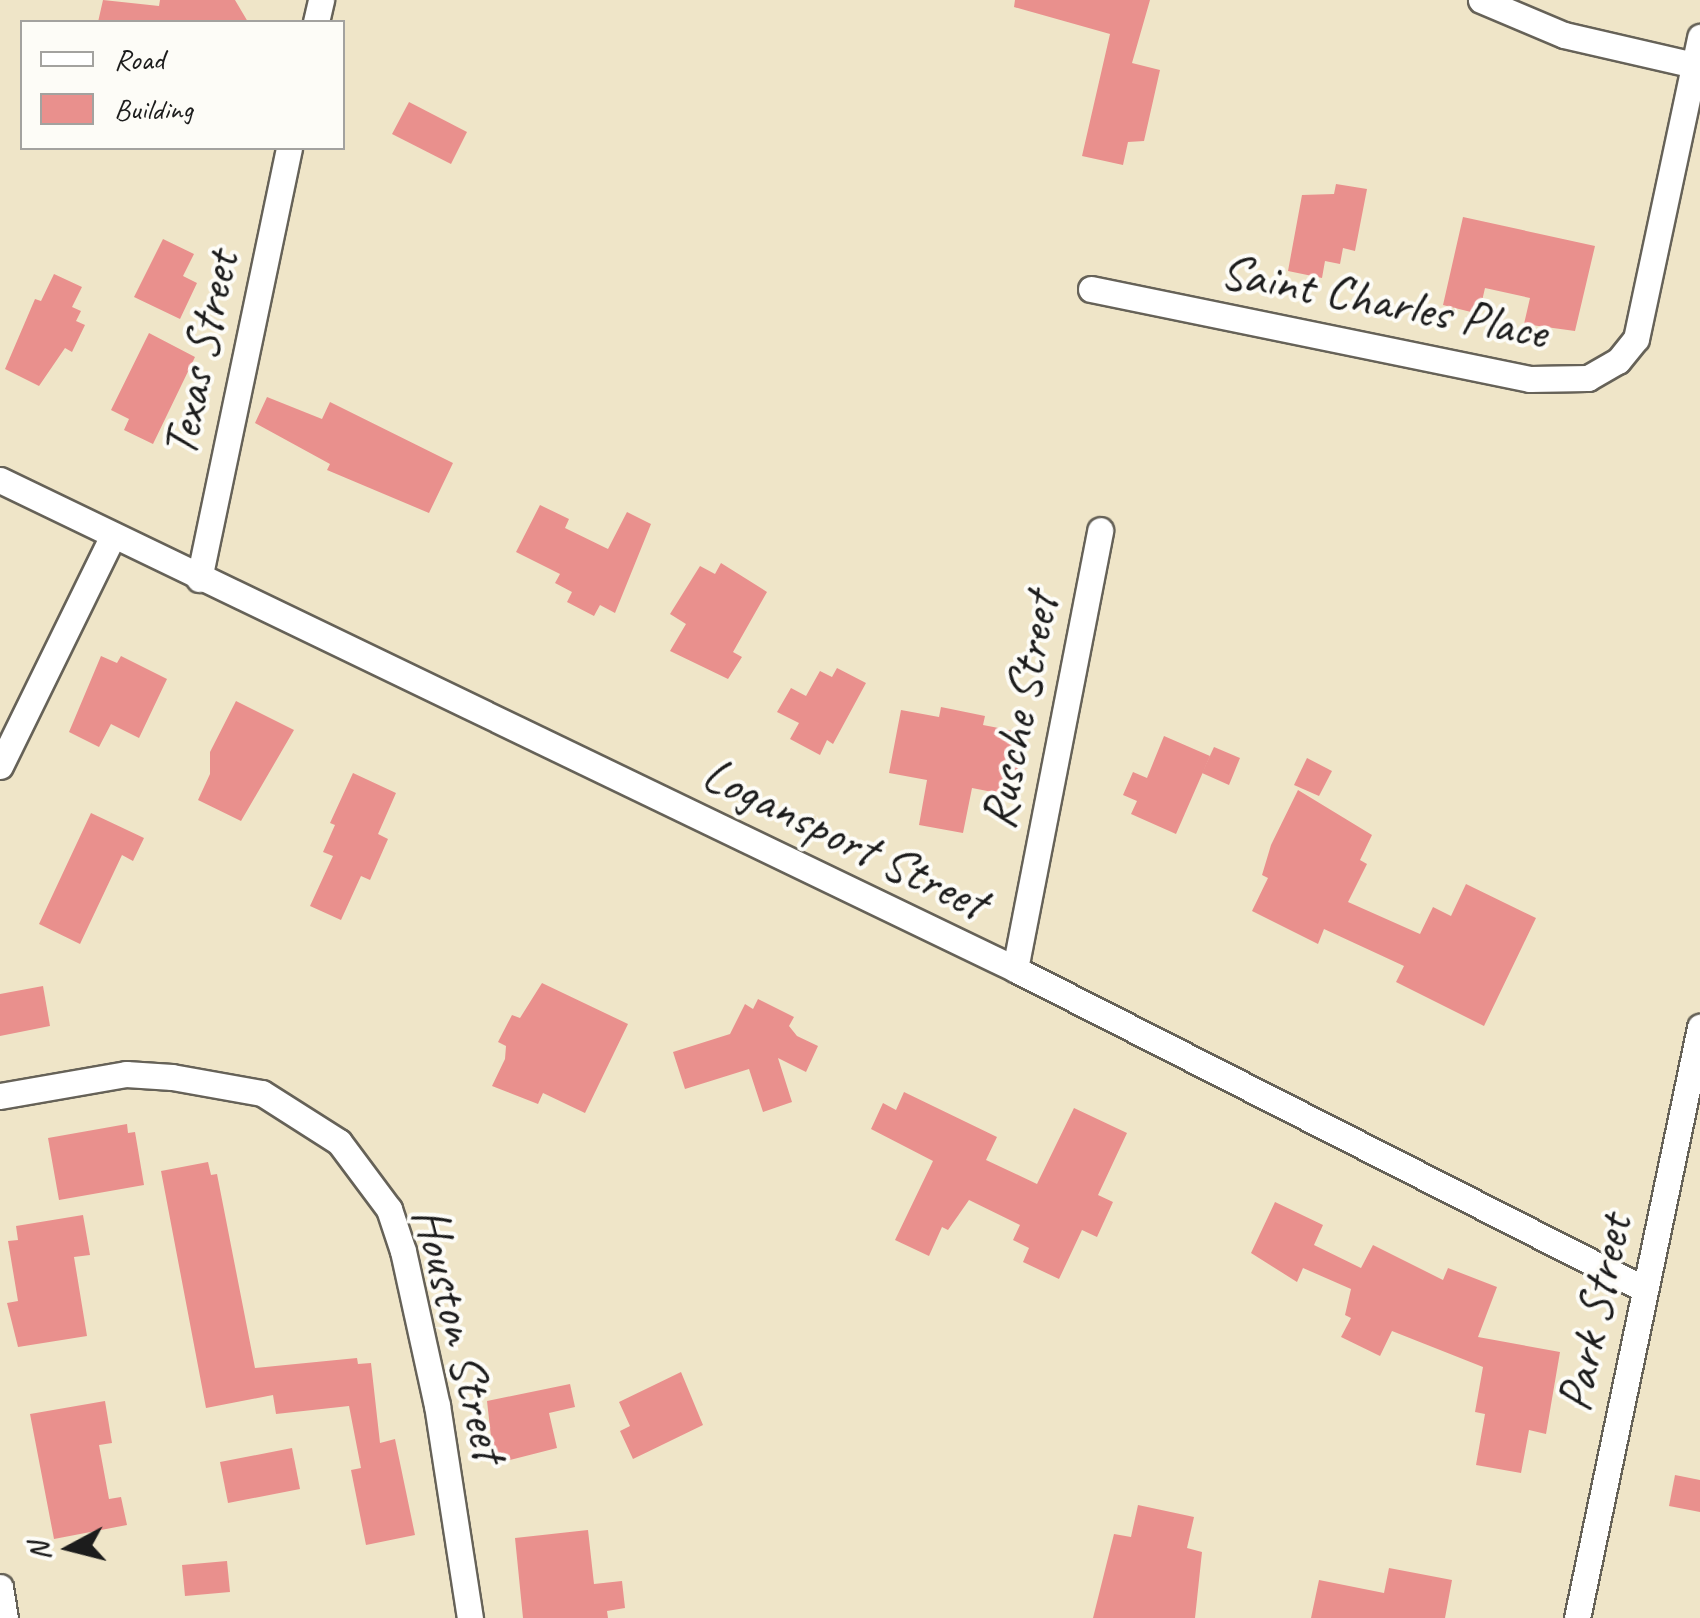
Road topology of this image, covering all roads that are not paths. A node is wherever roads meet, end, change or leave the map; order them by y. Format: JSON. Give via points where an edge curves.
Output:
{"nodes":[{"id":1,"x":1481,"y":0,"type":"edge"},
{"id":2,"x":1700,"y":37,"type":"edge"},
{"id":3,"x":1694,"y":64,"type":"junction"},
{"id":4,"x":290,"y":150,"type":"edge"},
{"id":5,"x":1092,"y":288,"type":"dead end"},
{"id":6,"x":0,"y":480,"type":"edge"},
{"id":7,"x":1100,"y":530,"type":"dead end"},
{"id":8,"x":112,"y":535,"type":"junction"},
{"id":9,"x":198,"y":579,"type":"junction"},
{"id":10,"x":0,"y":766,"type":"edge"},
{"id":11,"x":1015,"y":969,"type":"junction"},
{"id":12,"x":1700,"y":1028,"type":"edge"},
{"id":13,"x":1693,"y":1092,"type":"edge"},
{"id":14,"x":0,"y":1096,"type":"edge"},
{"id":15,"x":1644,"y":1289,"type":"junction"},
{"id":16,"x":0,"y":1587,"type":"edge"},
{"id":17,"x":5,"y":1618,"type":"edge"},
{"id":18,"x":470,"y":1618,"type":"edge"},
{"id":19,"x":1577,"y":1618,"type":"edge"}],
"edges":[{"from":1,"to":3,"type":"street","via":[[1564,35]]},
{"from":2,"to":3,"type":"street","name":"Saint Charles Place"},
{"from":3,"to":5,"type":"street","name":"Saint Charles Place","via":[[1636,339],[1618,361],[1588,378],[1530,379]]},
{"from":4,"to":9,"type":"street","name":"Texas Street"},
{"from":6,"to":8,"type":"street","name":"Logansport Street"},
{"from":7,"to":11,"type":"street","name":"Rusche Street"},
{"from":8,"to":9,"type":"street","name":"Logansport Street"},
{"from":8,"to":10,"type":"street"},
{"from":9,"to":11,"type":"street","name":"Logansport Street"},
{"from":11,"to":15,"type":"street","name":"Logansport Street"},
{"from":12,"to":13,"type":"street","name":"Park Street"},
{"from":13,"to":15,"type":"street","name":"Park Street"},
{"from":14,"to":18,"type":"street","name":"Houston Street","via":[[126,1074],[172,1077],[262,1093],[339,1142],[389,1208],[404,1251],[437,1405]]},
{"from":15,"to":19,"type":"street","name":"Park Street"},
{"from":16,"to":17,"type":"street"}]}
